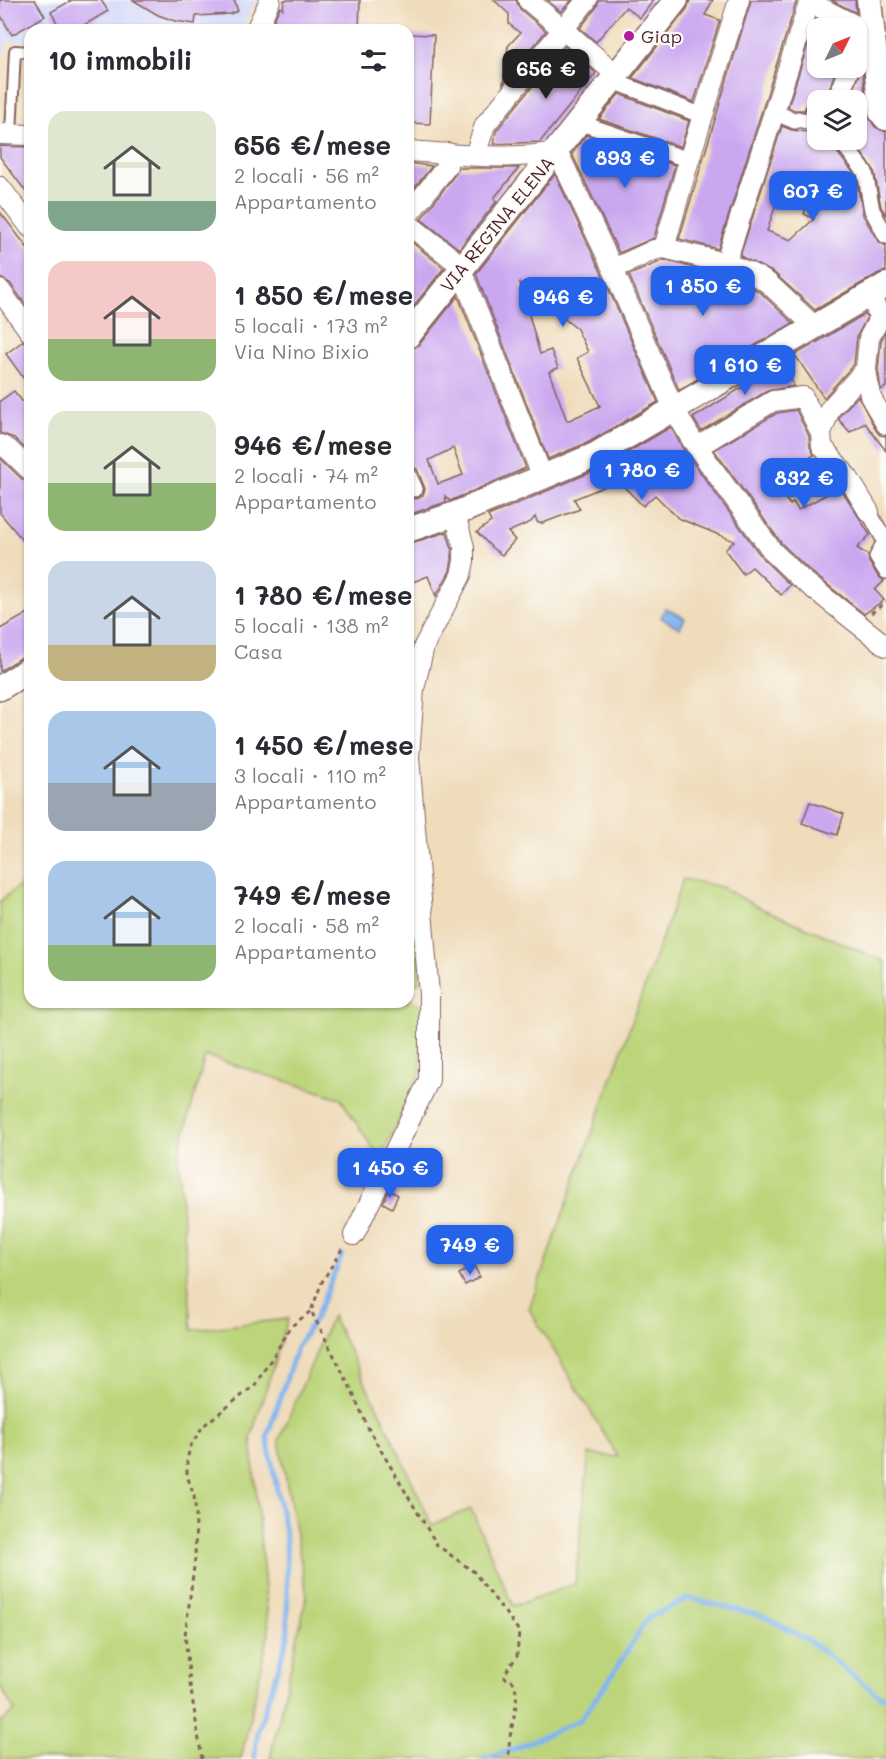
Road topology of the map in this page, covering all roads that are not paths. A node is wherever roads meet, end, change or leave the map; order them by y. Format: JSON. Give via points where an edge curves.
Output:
{"nodes":[{"id":1,"x":270,"y":0,"type":"edge"},
{"id":2,"x":528,"y":0,"type":"edge"},
{"id":3,"x":587,"y":0,"type":"edge"},
{"id":4,"x":676,"y":0,"type":"edge"},
{"id":5,"x":740,"y":0,"type":"edge"},
{"id":6,"x":869,"y":0,"type":"edge"},
{"id":7,"x":810,"y":1,"type":"edge"},
{"id":8,"x":841,"y":18,"type":"edge"},
{"id":9,"x":259,"y":24,"type":"edge"},
{"id":10,"x":563,"y":29,"type":"junction"},
{"id":11,"x":24,"y":52,"type":"edge"},
{"id":12,"x":613,"y":77,"type":"junction"},
{"id":13,"x":774,"y":112,"type":"junction"},
{"id":14,"x":884,"y":112,"type":"edge"},
{"id":15,"x":703,"y":116,"type":"junction"},
{"id":16,"x":807,"y":121,"type":"edge"},
{"id":17,"x":578,"y":122,"type":"junction"},
{"id":18,"x":14,"y":134,"type":"edge"},
{"id":19,"x":848,"y":150,"type":"edge"},
{"id":20,"x":414,"y":151,"type":"edge"},
{"id":21,"x":555,"y":152,"type":"junction"},
{"id":22,"x":448,"y":153,"type":"junction"},
{"id":23,"x":475,"y":155,"type":"junction"},
{"id":24,"x":689,"y":159,"type":"junction"},
{"id":25,"x":0,"y":187,"type":"edge"},
{"id":26,"x":414,"y":207,"type":"edge"},
{"id":27,"x":24,"y":219,"type":"edge"},
{"id":28,"x":414,"y":229,"type":"edge"},
{"id":29,"x":886,"y":236,"type":"edge"},
{"id":30,"x":664,"y":248,"type":"junction"},
{"id":31,"x":725,"y":265,"type":"junction"},
{"id":32,"x":462,"y":268,"type":"junction"},
{"id":33,"x":613,"y":269,"type":"junction"},
{"id":34,"x":0,"y":290,"type":"edge"},
{"id":35,"x":878,"y":290,"type":"edge"},
{"id":36,"x":24,"y":324,"type":"edge"},
{"id":37,"x":814,"y":326,"type":"junction"},
{"id":38,"x":414,"y":328,"type":"edge"},
{"id":39,"x":878,"y":335,"type":"edge"},
{"id":40,"x":866,"y":369,"type":"junction"},
{"id":41,"x":674,"y":409,"type":"junction"},
{"id":42,"x":886,"y":424,"type":"edge"},
{"id":43,"x":821,"y":433,"type":"junction"},
{"id":44,"x":0,"y":445,"type":"edge"},
{"id":45,"x":697,"y":447,"type":"junction"},
{"id":46,"x":24,"y":464,"type":"edge"},
{"id":47,"x":543,"y":478,"type":"junction"},
{"id":48,"x":869,"y":512,"type":"joint"},
{"id":49,"x":455,"y":514,"type":"junction"},
{"id":50,"x":414,"y":528,"type":"edge"},
{"id":51,"x":886,"y":571,"type":"edge"},
{"id":52,"x":886,"y":646,"type":"edge"},
{"id":53,"x":24,"y":673,"type":"edge"},
{"id":54,"x":0,"y":688,"type":"edge"},
{"id":55,"x":414,"y":689,"type":"edge"},
{"id":56,"x":414,"y":816,"type":"edge"},
{"id":57,"x":354,"y":1235,"type":"road end"}],
"edges":[{"from":1,"to":9,"type":"street"},
{"from":2,"to":10,"type":"street"},
{"from":3,"to":10,"type":"street"},
{"from":4,"to":12,"type":"street","name":"VIA REGINA ELENA"},
{"from":5,"to":15,"type":"street"},
{"from":6,"to":14,"type":"street"},
{"from":7,"to":8,"type":"street"},
{"from":7,"to":13,"type":"street"},
{"from":10,"to":12,"type":"street"},
{"from":10,"to":23,"type":"street","via":[[485,125]]},
{"from":11,"to":18,"type":"lane","via":[[15,51]]},
{"from":12,"to":15,"type":"street"},
{"from":12,"to":17,"type":"street","name":"VIA REGINA ELENA"},
{"from":13,"to":16,"type":"street"},
{"from":13,"to":31,"type":"street"},
{"from":15,"to":24,"type":"street"},
{"from":17,"to":21,"type":"street","name":"VIA REGINA ELENA"},
{"from":17,"to":24,"type":"street"},
{"from":19,"to":29,"type":"street","via":[[865,171],[872,210]]},
{"from":20,"to":22,"type":"street"},
{"from":21,"to":23,"type":"street"},
{"from":21,"to":32,"type":"street","name":"VIA REGINA ELENA"},
{"from":21,"to":33,"type":"street"},
{"from":22,"to":23,"type":"street"},
{"from":22,"to":26,"type":"street","via":[[447,166]]},
{"from":24,"to":30,"type":"street"},
{"from":25,"to":27,"type":"street"},
{"from":28,"to":32,"type":"street"},
{"from":30,"to":31,"type":"street"},
{"from":30,"to":33,"type":"street"},
{"from":31,"to":37,"type":"street","via":[[768,283]]},
{"from":32,"to":38,"type":"street","name":"VIA REGINA ELENA"},
{"from":32,"to":47,"type":"street"},
{"from":33,"to":41,"type":"street"},
{"from":34,"to":36,"type":"street"},
{"from":35,"to":37,"type":"street"},
{"from":35,"to":39,"type":"street"},
{"from":37,"to":41,"type":"street"},
{"from":39,"to":40,"type":"street"},
{"from":40,"to":42,"type":"street","via":[[870,396]]},
{"from":40,"to":43,"type":"street","via":[[830,409]]},
{"from":41,"to":45,"type":"street"},
{"from":41,"to":47,"type":"street","via":[[595,455]]},
{"from":43,"to":45,"type":"street","via":[[803,397],[773,401]]},
{"from":43,"to":48,"type":"street","via":[[822,446],[849,478]]},
{"from":44,"to":46,"type":"street"},
{"from":45,"to":52,"type":"street","via":[[773,552]]},
{"from":47,"to":49,"type":"street"},
{"from":48,"to":51,"type":"street","via":[[885,540],[877,557]]},
{"from":49,"to":50,"type":"street"},
{"from":49,"to":55,"type":"street","via":[[464,547],[461,575],[424,646]]},
{"from":53,"to":54,"type":"street"},
{"from":56,"to":57,"type":"street","via":[[429,994],[429,1080]]}]}
